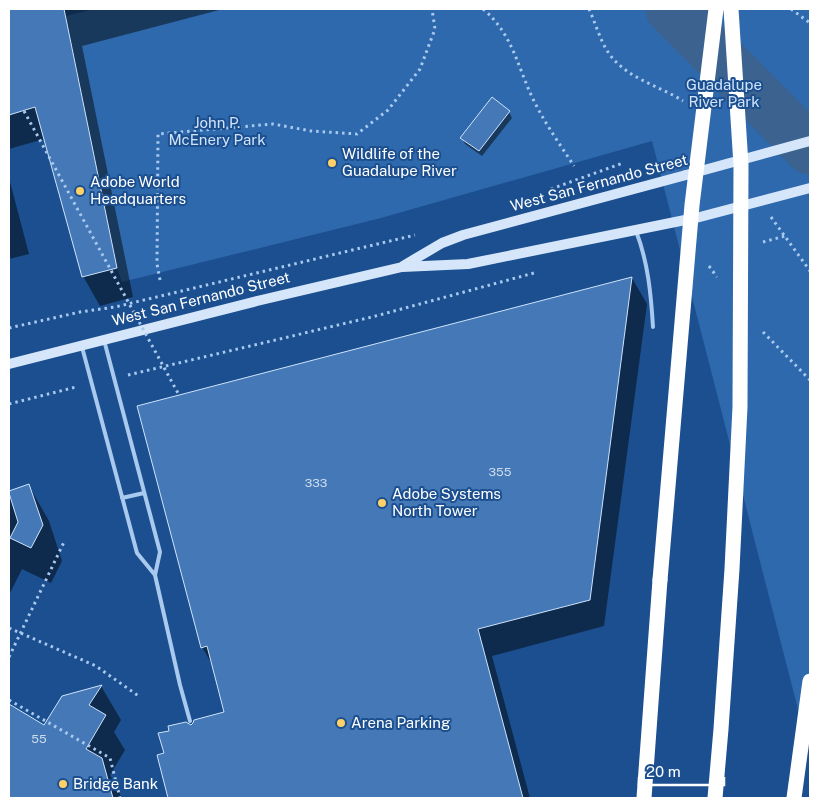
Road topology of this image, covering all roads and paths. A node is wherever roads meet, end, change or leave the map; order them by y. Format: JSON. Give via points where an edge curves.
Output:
{"nodes":[{"id":1,"x":432,"y":9,"type":"edge"},
{"id":2,"x":483,"y":9,"type":"edge"},
{"id":3,"x":589,"y":9,"type":"edge"},
{"id":4,"x":716,"y":9,"type":"edge"},
{"id":5,"x":732,"y":9,"type":"edge"},
{"id":6,"x":791,"y":9,"type":"edge"},
{"id":7,"x":810,"y":23,"type":"edge"},
{"id":8,"x":690,"y":106,"type":"dead end"},
{"id":9,"x":24,"y":111,"type":"dead end"},
{"id":10,"x":810,"y":141,"type":"edge"},
{"id":11,"x":623,"y":163,"type":"dead end"},
{"id":12,"x":574,"y":166,"type":"dead end"},
{"id":13,"x":810,"y":188,"type":"edge"},
{"id":14,"x":543,"y":192,"type":"dead end"},
{"id":15,"x":636,"y":232,"type":"junction"},
{"id":16,"x":419,"y":233,"type":"dead end"},
{"id":17,"x":402,"y":267,"type":"junction"},
{"id":18,"x":542,"y":271,"type":"dead end"},
{"id":19,"x":160,"y":280,"type":"dead end"},
{"id":20,"x":654,"y":327,"type":"dead end"},
{"id":21,"x":9,"y":328,"type":"edge"},
{"id":22,"x":104,"y":339,"type":"junction"},
{"id":23,"x":81,"y":345,"type":"junction"},
{"id":24,"x":9,"y":364,"type":"edge"},
{"id":25,"x":114,"y":378,"type":"junction"},
{"id":26,"x":91,"y":383,"type":"junction"},
{"id":27,"x":179,"y":395,"type":"dead end"},
{"id":28,"x":9,"y":404,"type":"edge"},
{"id":29,"x":144,"y":493,"type":"junction"},
{"id":30,"x":122,"y":498,"type":"junction"},
{"id":31,"x":65,"y":540,"type":"dead end"},
{"id":32,"x":154,"y":575,"type":"junction"},
{"id":33,"x":9,"y":628,"type":"edge"},
{"id":34,"x":20,"y":633,"type":"junction"},
{"id":35,"x":9,"y":657,"type":"edge"},
{"id":36,"x":810,"y":681,"type":"edge"},
{"id":37,"x":140,"y":697,"type":"dead end"},
{"id":38,"x":9,"y":700,"type":"edge"},
{"id":39,"x":190,"y":720,"type":"dead end"},
{"id":40,"x":120,"y":798,"type":"edge"},
{"id":41,"x":644,"y":798,"type":"edge"},
{"id":42,"x":714,"y":798,"type":"edge"},
{"id":43,"x":794,"y":798,"type":"edge"}],
"edges":[{"from":1,"to":19,"type":"path","via":[[435,29],[420,69],[388,110],[357,134],[273,124],[158,134],[157,264]]},
{"from":2,"to":12,"type":"path","via":[[511,44],[535,103]]},
{"from":3,"to":8,"type":"path","via":[[608,52],[622,67]]},
{"from":4,"to":41,"type":"highway","bridge":true,"via":[[692,205]]},
{"from":5,"to":42,"type":"highway","bridge":true,"via":[[741,164],[740,407],[732,569]]},
{"from":6,"to":7,"type":"path"},
{"from":9,"to":27,"type":"path","bridge":true},
{"from":10,"to":17,"type":"main road","name":"West San Fernando Street","bridge":true,"via":[[462,235]]},
{"from":11,"to":14,"type":"path"},
{"from":13,"to":15,"type":"main road","name":"West San Fernando Street","bridge":true},
{"from":15,"to":17,"type":"main road","name":"West San Fernando Street","via":[[468,264]]},
{"from":15,"to":20,"type":"lane","via":[[649,279]]},
{"from":16,"to":21,"type":"path"},
{"from":17,"to":22,"type":"main road","name":"West San Fernando Street"},
{"from":18,"to":25,"type":"path","via":[[372,317]]},
{"from":22,"to":23,"type":"main road","name":"West San Fernando Street"},
{"from":22,"to":25,"type":"lane"},
{"from":23,"to":24,"type":"main road","name":"West San Fernando Street"},
{"from":23,"to":26,"type":"lane"},
{"from":25,"to":29,"type":"lane"},
{"from":26,"to":28,"type":"path"},
{"from":26,"to":30,"type":"lane"},
{"from":29,"to":30,"type":"lane"},
{"from":29,"to":32,"type":"lane","via":[[160,552]]},
{"from":30,"to":32,"type":"lane","via":[[137,553]]},
{"from":31,"to":34,"type":"path"},
{"from":32,"to":39,"type":"lane"},
{"from":33,"to":34,"type":"path"},
{"from":34,"to":35,"type":"path"},
{"from":34,"to":37,"type":"path","via":[[96,666]]},
{"from":36,"to":43,"type":"highway"},
{"from":38,"to":40,"type":"path","via":[[110,758]]}]}
